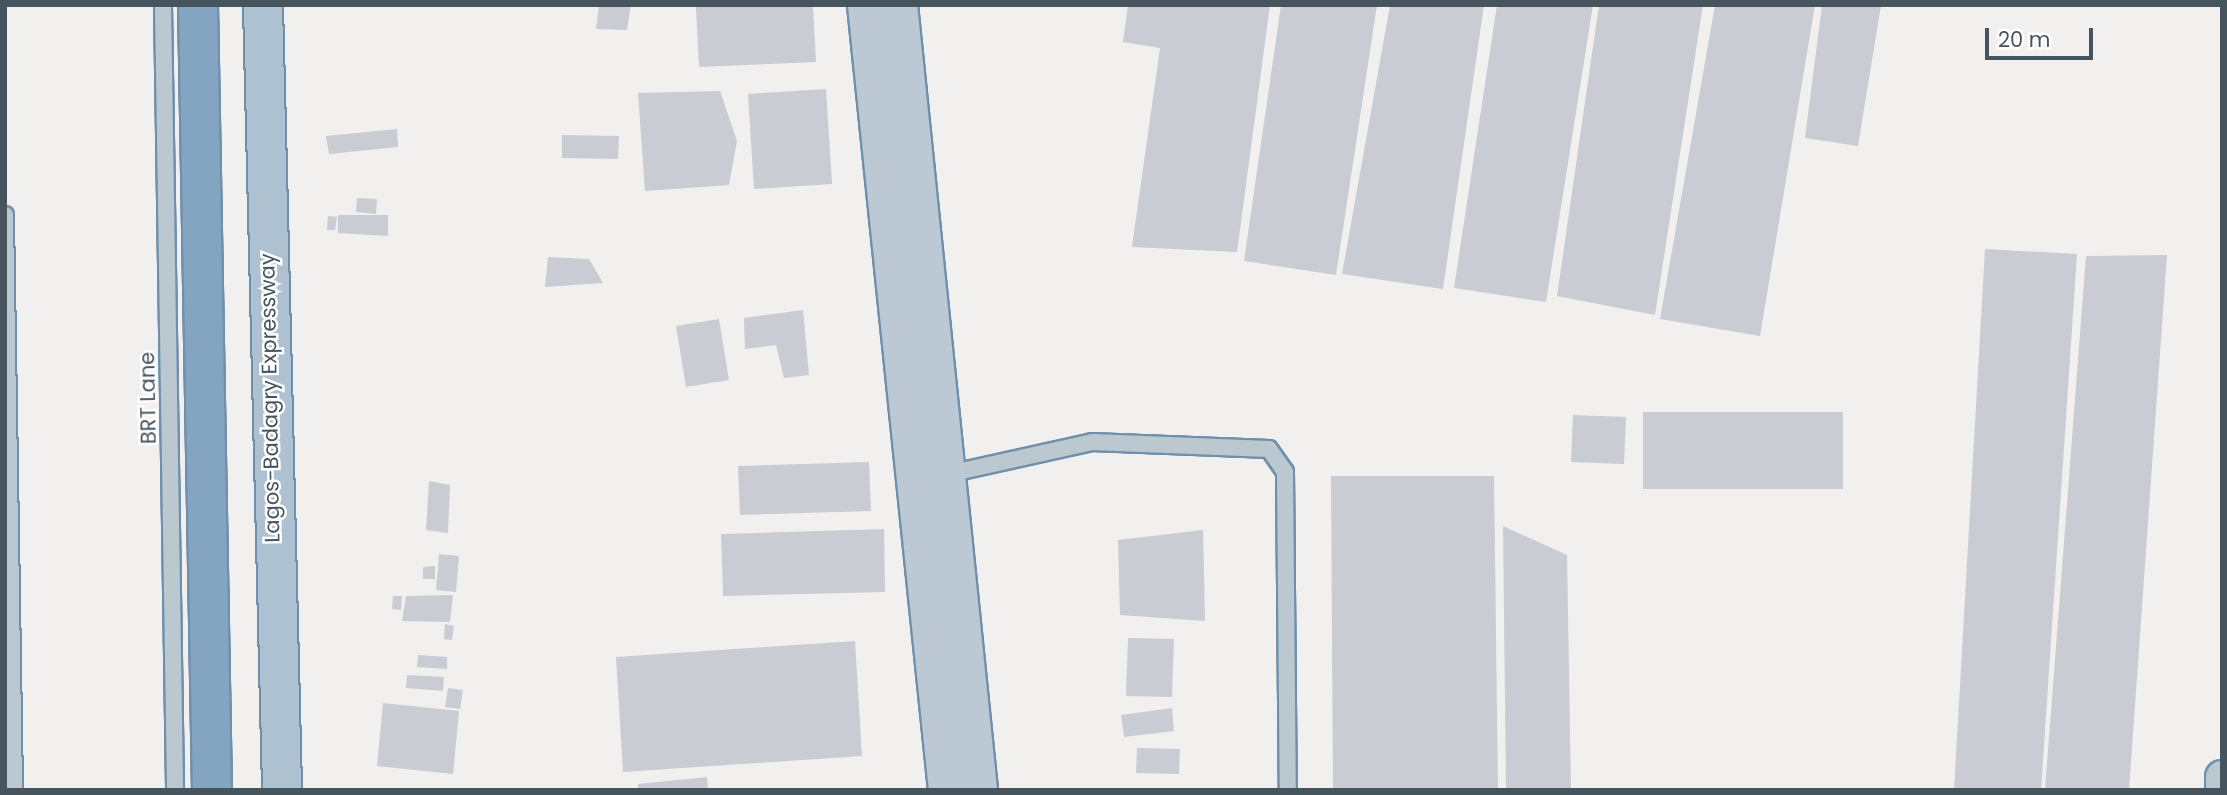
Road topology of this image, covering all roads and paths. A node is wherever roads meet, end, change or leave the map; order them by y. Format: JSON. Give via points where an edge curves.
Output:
{"nodes":[{"id":1,"x":163,"y":5,"type":"edge"},
{"id":2,"x":198,"y":5,"type":"edge"},
{"id":3,"x":263,"y":5,"type":"edge"},
{"id":4,"x":867,"y":5,"type":"edge"},
{"id":5,"x":898,"y":5,"type":"edge"},
{"id":6,"x":5,"y":215,"type":"edge"},
{"id":7,"x":948,"y":474,"type":"junction"},
{"id":8,"x":2222,"y":777,"type":"edge"},
{"id":9,"x":14,"y":790,"type":"edge"},
{"id":10,"x":175,"y":790,"type":"edge"},
{"id":11,"x":212,"y":790,"type":"edge"},
{"id":12,"x":282,"y":790,"type":"edge"},
{"id":13,"x":948,"y":790,"type":"edge"},
{"id":14,"x":978,"y":790,"type":"edge"},
{"id":15,"x":1287,"y":790,"type":"edge"},
{"id":16,"x":2222,"y":790,"type":"edge"}],
"edges":[{"from":1,"to":10,"type":"lane","name":"BRT Lane"},
{"from":2,"to":11,"type":"highway"},
{"from":3,"to":12,"type":"main road","name":"Lagos-Badagry Expressway"},
{"from":4,"to":13,"type":"main road"},
{"from":5,"to":7,"type":"main road"},
{"from":6,"to":9,"type":"lane"},
{"from":7,"to":14,"type":"main road"},
{"from":7,"to":15,"type":"lane","via":[[1092,442],[1269,449],[1285,471]]},
{"from":8,"to":16,"type":"street"}]}
